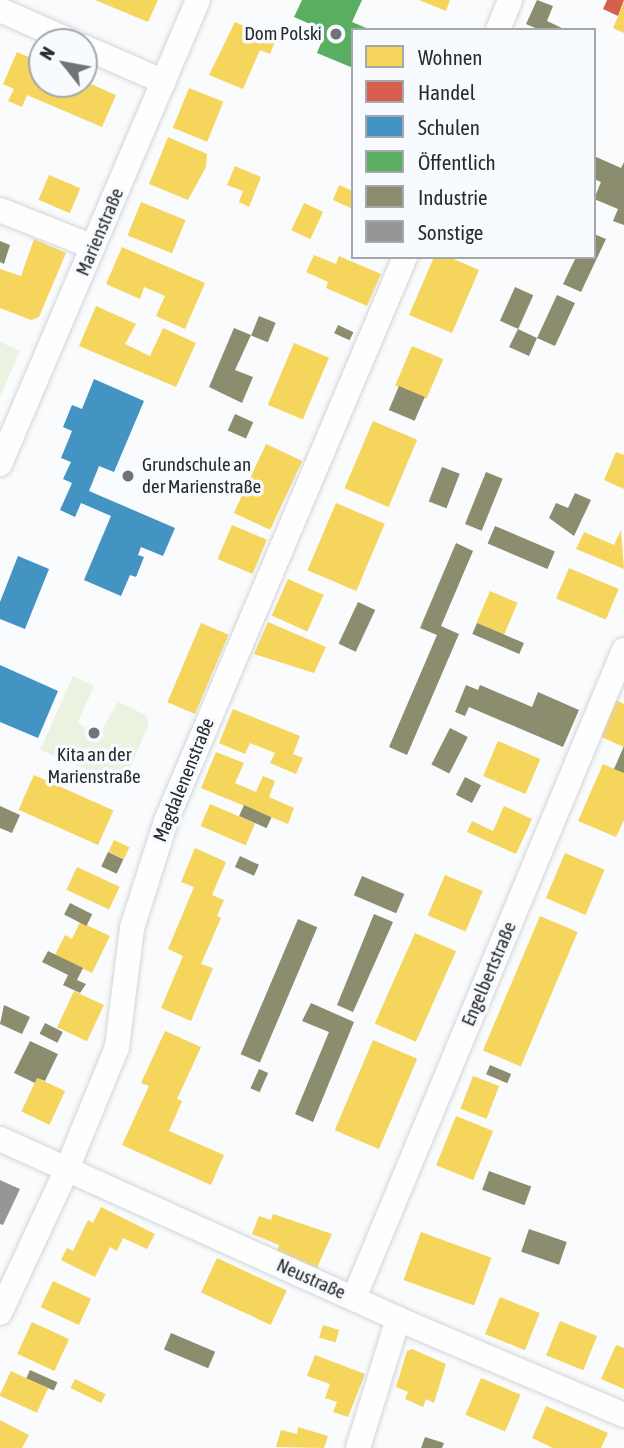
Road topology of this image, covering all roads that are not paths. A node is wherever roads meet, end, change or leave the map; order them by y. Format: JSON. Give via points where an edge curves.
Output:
{"nodes":[{"id":1,"x":198,"y":0,"type":"edge"},
{"id":2,"x":510,"y":0,"type":"edge"},
{"id":3,"x":0,"y":10,"type":"edge"},
{"id":4,"x":41,"y":28,"type":"edge"},
{"id":5,"x":499,"y":28,"type":"edge"},
{"id":6,"x":98,"y":53,"type":"edge"},
{"id":7,"x":164,"y":82,"type":"junction"},
{"id":8,"x":0,"y":210,"type":"edge"},
{"id":9,"x":93,"y":247,"type":"junction"},
{"id":10,"x":404,"y":259,"type":"edge"},
{"id":11,"x":0,"y":464,"type":"edge"},
{"id":12,"x":624,"y":650,"type":"edge"},
{"id":13,"x":0,"y":1139,"type":"edge"},
{"id":14,"x":67,"y":1169,"type":"junction"},
{"id":15,"x":354,"y":1298,"type":"junction"},
{"id":16,"x":0,"y":1313,"type":"edge"},
{"id":17,"x":398,"y":1319,"type":"junction"},
{"id":18,"x":624,"y":1415,"type":"edge"},
{"id":19,"x":358,"y":1448,"type":"edge"}],
"edges":[{"from":1,"to":7,"type":"street","name":"Marienstraße"},
{"from":2,"to":5,"type":"street"},
{"from":3,"to":4,"type":"street"},
{"from":6,"to":7,"type":"street"},
{"from":7,"to":9,"type":"street","name":"Marienstraße"},
{"from":8,"to":9,"type":"street"},
{"from":9,"to":11,"type":"street","name":"Marienstraße"},
{"from":10,"to":14,"type":"street","name":"Magdalenenstraße","via":[[166,821],[132,928],[117,1047]]},
{"from":12,"to":15,"type":"street","name":"Engelbertstraße"},
{"from":13,"to":14,"type":"street","name":"Neustraße"},
{"from":14,"to":15,"type":"street","name":"Neustraße"},
{"from":14,"to":16,"type":"street","name":"Magdalenenstraße"},
{"from":15,"to":17,"type":"street","name":"Neustraße"},
{"from":17,"to":18,"type":"street","name":"Neustraße"},
{"from":17,"to":19,"type":"street"}]}
